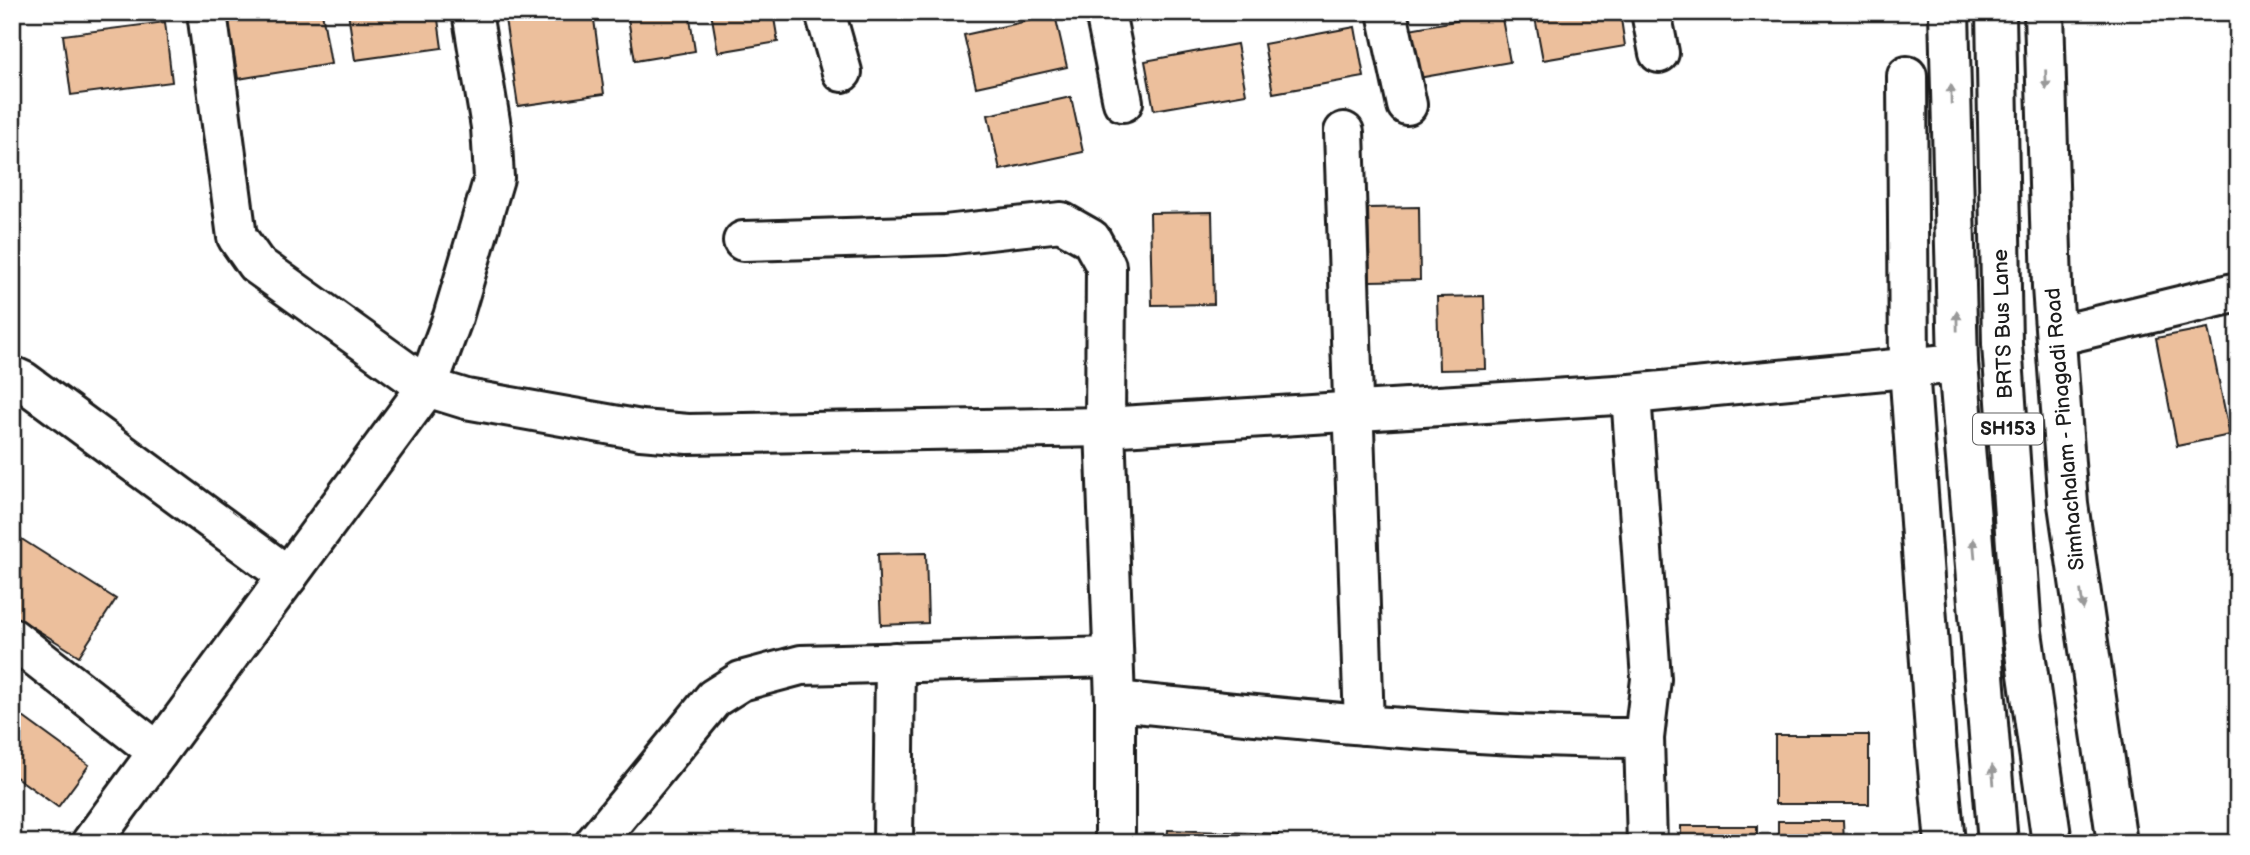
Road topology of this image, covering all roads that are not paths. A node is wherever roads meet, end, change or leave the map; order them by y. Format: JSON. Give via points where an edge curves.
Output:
{"nodes":[{"id":1,"x":208,"y":12,"type":"edge"},
{"id":2,"x":472,"y":12,"type":"edge"},
{"id":3,"x":824,"y":12,"type":"edge"},
{"id":4,"x":1105,"y":12,"type":"edge"},
{"id":5,"x":1387,"y":12,"type":"edge"},
{"id":6,"x":1651,"y":12,"type":"edge"},
{"id":7,"x":1949,"y":12,"type":"edge"},
{"id":8,"x":1996,"y":12,"type":"edge"},
{"id":9,"x":2044,"y":12,"type":"edge"},
{"id":10,"x":1659,"y":53,"type":"dead end"},
{"id":11,"x":842,"y":72,"type":"dead end"},
{"id":12,"x":1907,"y":76,"type":"dead end"},
{"id":13,"x":1123,"y":102,"type":"dead end"},
{"id":14,"x":1407,"y":105,"type":"dead end"},
{"id":15,"x":1344,"y":132,"type":"dead end"},
{"id":16,"x":743,"y":241,"type":"dead end"},
{"id":17,"x":2238,"y":292,"type":"edge"},
{"id":18,"x":2056,"y":336,"type":"junction"},
{"id":19,"x":1958,"y":363,"type":"junction"},
{"id":20,"x":1909,"y":368,"type":"junction"},
{"id":21,"x":427,"y":387,"type":"junction"},
{"id":22,"x":22,"y":392,"type":"edge"},
{"id":23,"x":1631,"y":394,"type":"junction"},
{"id":24,"x":1355,"y":411,"type":"junction"},
{"id":25,"x":1105,"y":427,"type":"junction"},
{"id":26,"x":288,"y":576,"type":"junction"},
{"id":27,"x":12,"y":638,"type":"edge"},
{"id":28,"x":1113,"y":657,"type":"junction"},
{"id":29,"x":895,"y":662,"type":"junction"},
{"id":30,"x":1115,"y":701,"type":"junction"},
{"id":31,"x":1364,"y":725,"type":"junction"},
{"id":32,"x":1644,"y":738,"type":"junction"},
{"id":33,"x":158,"y":752,"type":"junction"},
{"id":34,"x":91,"y":843,"type":"edge"},
{"id":35,"x":595,"y":843,"type":"edge"},
{"id":36,"x":893,"y":843,"type":"edge"},
{"id":37,"x":1115,"y":843,"type":"edge"},
{"id":38,"x":1647,"y":843,"type":"edge"},
{"id":39,"x":1945,"y":843,"type":"edge"},
{"id":40,"x":1998,"y":843,"type":"edge"},
{"id":41,"x":2052,"y":843,"type":"edge"},
{"id":42,"x":2117,"y":843,"type":"edge"}],
"edges":[{"from":1,"to":21,"type":"street","via":[[237,237],[256,264]]},
{"from":2,"to":21,"type":"street","via":[[491,127],[494,177]]},
{"from":3,"to":11,"type":"street"},
{"from":4,"to":13,"type":"street"},
{"from":5,"to":14,"type":"street"},
{"from":6,"to":10,"type":"street"},
{"from":19,"to":7,"type":"street","one_way":true},
{"from":8,"to":41,"type":"street","name":"BRTS Bus Lane","number":"SH153","via":[[2001,344],[2022,632]]},
{"from":9,"to":18,"type":"street","name":"Simhachalam - Pinagadi Road","one_way":true},
{"from":12,"to":20,"type":"street"},
{"from":15,"to":24,"type":"street"},
{"from":16,"to":25,"type":"street","via":[[945,235],[1061,222],[1091,239],[1106,266]]},
{"from":17,"to":18,"type":"street"},
{"from":18,"to":42,"type":"street","name":"Simhachalam - Pinagadi Road","one_way":true,"via":[[2068,504]]},
{"from":19,"to":20,"type":"street"},
{"from":40,"to":19,"type":"street","one_way":true},
{"from":20,"to":23,"type":"street"},
{"from":20,"to":39,"type":"street"},
{"from":21,"to":25,"type":"street","via":[[466,399],[688,434]]},
{"from":21,"to":26,"type":"street"},
{"from":22,"to":26,"type":"street"},
{"from":23,"to":24,"type":"street"},
{"from":23,"to":32,"type":"street","via":[[1651,679]]},
{"from":24,"to":25,"type":"street"},
{"from":24,"to":31,"type":"street"},
{"from":25,"to":28,"type":"street"},
{"from":26,"to":33,"type":"street"},
{"from":27,"to":33,"type":"street"},
{"from":28,"to":29,"type":"street"},
{"from":28,"to":30,"type":"street"},
{"from":29,"to":35,"type":"street","via":[[802,665],[741,681],[714,698]]},
{"from":29,"to":36,"type":"street"},
{"from":30,"to":31,"type":"street"},
{"from":30,"to":37,"type":"street"},
{"from":31,"to":32,"type":"street","via":[[1558,738]]},
{"from":32,"to":38,"type":"street"},
{"from":33,"to":34,"type":"street"}]}
